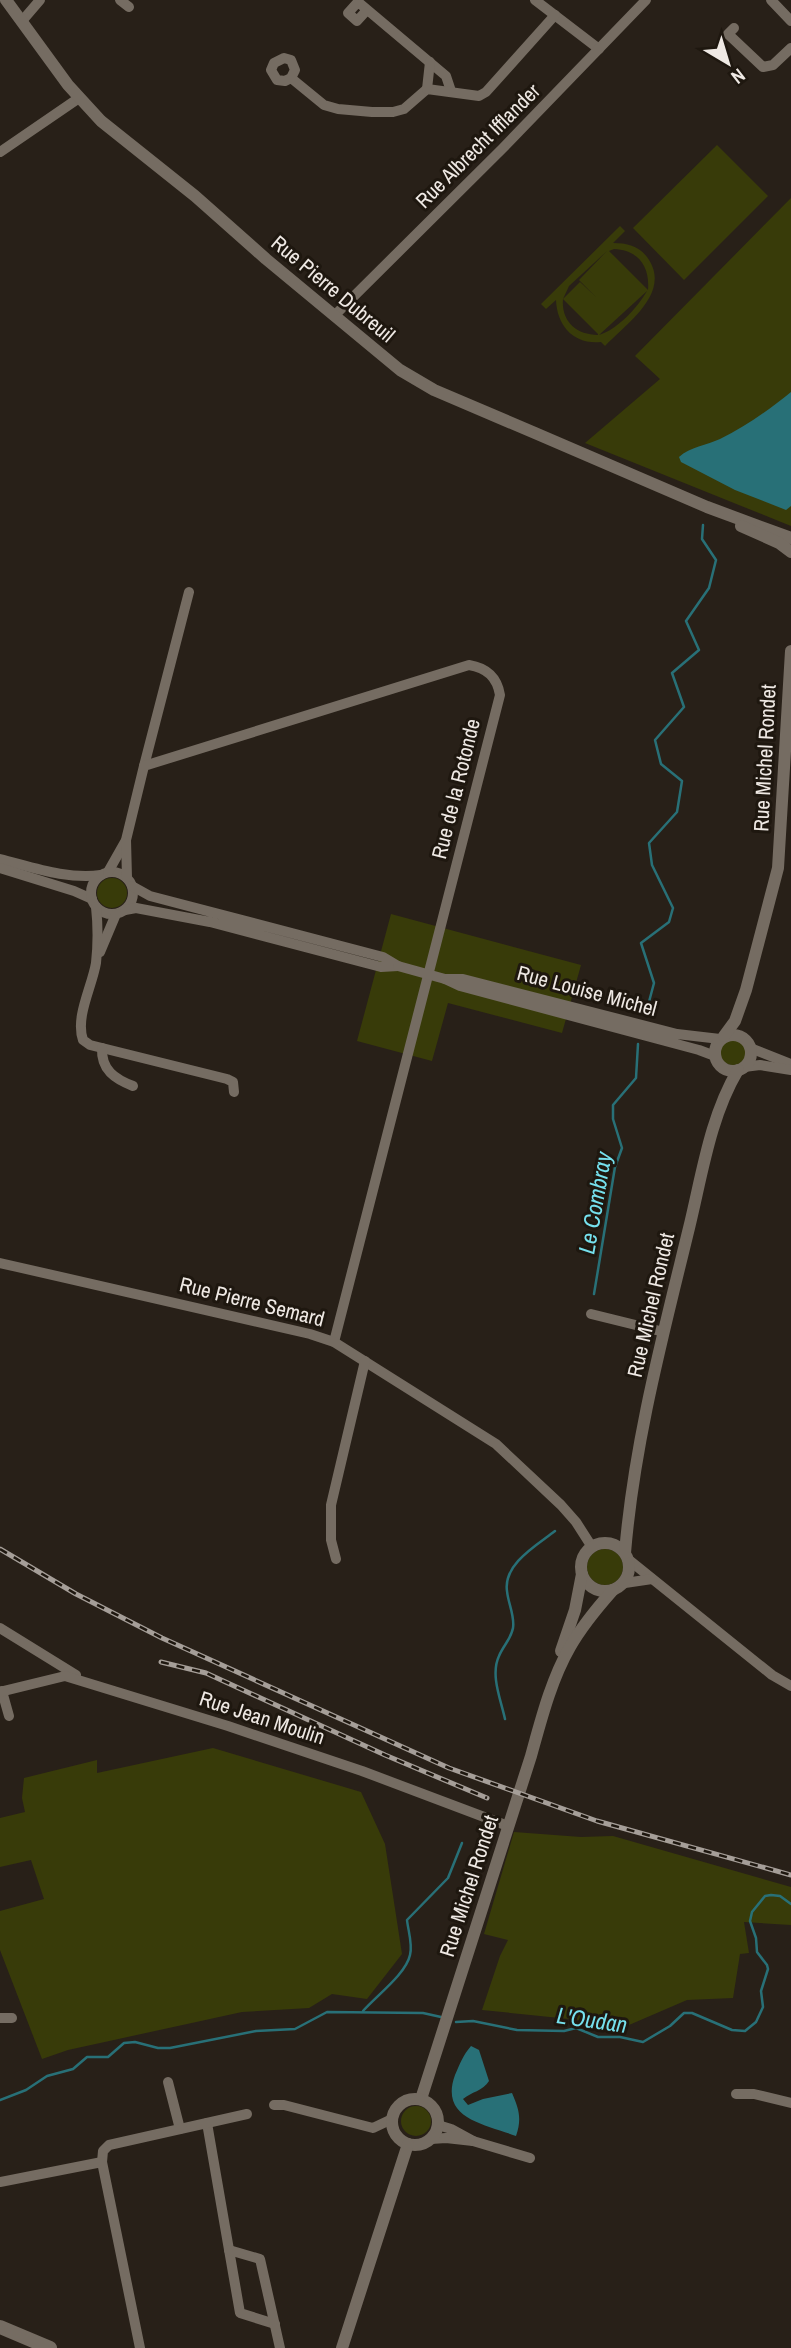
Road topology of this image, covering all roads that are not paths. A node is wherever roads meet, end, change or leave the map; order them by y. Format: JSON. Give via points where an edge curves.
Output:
{"nodes":[{"id":1,"x":6,"y":0,"type":"edge"},
{"id":2,"x":40,"y":0,"type":"edge"},
{"id":3,"x":535,"y":0,"type":"edge"},
{"id":4,"x":646,"y":0,"type":"edge"},
{"id":5,"x":771,"y":0,"type":"edge"},
{"id":6,"x":367,"y":10,"type":"dead end"},
{"id":7,"x":555,"y":15,"type":"junction"},
{"id":8,"x":22,"y":21,"type":"junction"},
{"id":9,"x":791,"y":21,"type":"edge"},
{"id":10,"x":734,"y":28,"type":"dead end"},
{"id":11,"x":791,"y":48,"type":"edge"},
{"id":12,"x":599,"y":49,"type":"junction"},
{"id":13,"x":430,"y":62,"type":"junction"},
{"id":14,"x":291,"y":78,"type":"dead end"},
{"id":15,"x":427,"y":89,"type":"junction"},
{"id":16,"x":451,"y":91,"type":"junction"},
{"id":17,"x":79,"y":98,"type":"junction"},
{"id":18,"x":0,"y":152,"type":"edge"},
{"id":19,"x":334,"y":316,"type":"junction"},
{"id":20,"x":707,"y":507,"type":"junction"},
{"id":21,"x":753,"y":532,"type":"junction"},
{"id":22,"x":791,"y":541,"type":"edge"},
{"id":23,"x":791,"y":552,"type":"edge"},
{"id":24,"x":189,"y":592,"type":"dead end"},
{"id":25,"x":791,"y":651,"type":"edge"},
{"id":26,"x":144,"y":766,"type":"junction"},
{"id":27,"x":126,"y":840,"type":"junction"},
{"id":28,"x":0,"y":859,"type":"edge"},
{"id":29,"x":0,"y":869,"type":"edge"},
{"id":30,"x":105,"y":874,"type":"junction"},
{"id":31,"x":130,"y":882,"type":"junction"},
{"id":32,"x":94,"y":903,"type":"junction"},
{"id":33,"x":120,"y":912,"type":"junction"},
{"id":34,"x":96,"y":964,"type":"junction"},
{"id":35,"x":398,"y":966,"type":"junction"},
{"id":36,"x":428,"y":974,"type":"junction"},
{"id":37,"x":445,"y":979,"type":"junction"},
{"id":38,"x":747,"y":990,"type":"junction"},
{"id":39,"x":722,"y":1038,"type":"junction"},
{"id":40,"x":747,"y":1043,"type":"junction"},
{"id":41,"x":102,"y":1048,"type":"junction"},
{"id":42,"x":716,"y":1059,"type":"junction"},
{"id":43,"x":791,"y":1064,"type":"edge"},
{"id":44,"x":741,"y":1068,"type":"junction"},
{"id":45,"x":791,"y":1070,"type":"edge"},
{"id":46,"x":133,"y":1086,"type":"dead end"},
{"id":47,"x":234,"y":1092,"type":"dead end"},
{"id":48,"x":715,"y":1123,"type":"junction"},
{"id":49,"x":0,"y":1263,"type":"edge"},
{"id":50,"x":591,"y":1314,"type":"dead end"},
{"id":51,"x":664,"y":1332,"type":"junction"},
{"id":52,"x":334,"y":1342,"type":"junction"},
{"id":53,"x":365,"y":1361,"type":"junction"},
{"id":54,"x":631,"y":1497,"type":"junction"},
{"id":55,"x":598,"y":1545,"type":"junction"},
{"id":56,"x":627,"y":1556,"type":"junction"},
{"id":57,"x":337,"y":1559,"type":"dead end"},
{"id":58,"x":582,"y":1574,"type":"junction"},
{"id":59,"x":652,"y":1578,"type":"junction"},
{"id":60,"x":625,"y":1583,"type":"junction"},
{"id":61,"x":613,"y":1590,"type":"junction"},
{"id":62,"x":0,"y":1628,"type":"edge"},
{"id":63,"x":90,"y":1684,"type":"junction"},
{"id":64,"x":554,"y":1684,"type":"junction"},
{"id":65,"x":791,"y":1686,"type":"edge"},
{"id":66,"x":1,"y":1692,"type":"edge"},
{"id":67,"x":9,"y":1716,"type":"dead end"},
{"id":68,"x":508,"y":1826,"type":"junction"},
{"id":69,"x":168,"y":2082,"type":"dead end"},
{"id":70,"x":736,"y":2094,"type":"dead end"},
{"id":71,"x":422,"y":2099,"type":"junction"},
{"id":72,"x":791,"y":2103,"type":"edge"},
{"id":73,"x":274,"y":2105,"type":"dead end"},
{"id":74,"x":247,"y":2114,"type":"dead end"},
{"id":75,"x":392,"y":2119,"type":"junction"},
{"id":76,"x":207,"y":2123,"type":"junction"},
{"id":77,"x":438,"y":2125,"type":"junction"},
{"id":78,"x":180,"y":2129,"type":"junction"},
{"id":79,"x":431,"y":2139,"type":"junction"},
{"id":80,"x":473,"y":2141,"type":"junction"},
{"id":81,"x":408,"y":2144,"type":"junction"},
{"id":82,"x":530,"y":2158,"type":"dead end"},
{"id":83,"x":102,"y":2162,"type":"junction"},
{"id":84,"x":0,"y":2182,"type":"edge"},
{"id":85,"x":229,"y":2250,"type":"junction"},
{"id":86,"x":275,"y":2324,"type":"junction"},
{"id":87,"x":0,"y":2325,"type":"edge"},
{"id":88,"x":50,"y":2348,"type":"edge"},
{"id":89,"x":140,"y":2348,"type":"edge"},
{"id":90,"x":280,"y":2348,"type":"edge"},
{"id":91,"x":342,"y":2348,"type":"edge"}],
"edges":[{"from":1,"to":8,"type":"street","name":"Rue Pierre Dubreuil"},
{"from":2,"to":8,"type":"street"},
{"from":3,"to":7,"type":"street"},
{"from":4,"to":12,"type":"street","name":"Rue Albrecht Ifflander"},
{"from":5,"to":9,"type":"street"},
{"from":6,"to":13,"type":"street"},
{"from":7,"to":12,"type":"street"},
{"from":7,"to":16,"type":"street","via":[[486,92],[474,97]]},
{"from":8,"to":17,"type":"street","name":"Rue Pierre Dubreuil"},
{"from":10,"to":11,"type":"street","via":[[728,34],[763,67],[773,65]]},
{"from":12,"to":19,"type":"street","name":"Rue Albrecht Ifflander"},
{"from":13,"to":15,"type":"street"},
{"from":13,"to":16,"type":"street","via":[[446,76]]},
{"from":14,"to":15,"type":"street","via":[[324,105],[372,112],[404,109]]},
{"from":15,"to":16,"type":"street"},
{"from":17,"to":18,"type":"street"},
{"from":17,"to":19,"type":"street","name":"Rue Pierre Dubreuil"},
{"from":19,"to":20,"type":"street","name":"Rue Pierre Dubreuil","via":[[426,386]]},
{"from":20,"to":21,"type":"street","name":"Rue Pierre Dubreuil"},
{"from":20,"to":22,"type":"street","name":"Rue Pierre Dubreuil"},
{"from":21,"to":22,"type":"street","via":[[764,530]]},
{"from":21,"to":23,"type":"street","name":"Rue Pierre Dubreuil"},
{"from":24,"to":26,"type":"street"},
{"from":25,"to":38,"type":"street","name":"Rue Michel Rondet","via":[[778,868]]},
{"from":26,"to":27,"type":"street"},
{"from":26,"to":36,"type":"street","name":"Rue de la Rotonde","via":[[468,665],[490,673],[500,695]]},
{"from":27,"to":30,"type":"street"},
{"from":27,"to":31,"type":"street"},
{"from":28,"to":30,"type":"street","via":[[59,873]]},
{"from":29,"to":32,"type":"street","via":[[74,891]]},
{"from":30,"to":31,"type":"street","via":[[115,872]]},
{"from":30,"to":32,"type":"street","via":[[93,885]]},
{"from":31,"to":33,"type":"street","via":[[132,899]]},
{"from":31,"to":35,"type":"street","name":"Rue Louise Michel","via":[[150,896],[383,957]]},
{"from":32,"to":33,"type":"street","via":[[105,913]]},
{"from":32,"to":34,"type":"street"},
{"from":33,"to":34,"type":"street","via":[[107,930]]},
{"from":33,"to":35,"type":"street","name":"Rue Louise Michel","via":[[136,908],[170,914],[381,967]]},
{"from":34,"to":41,"type":"street","via":[[80,1028],[83,1041]]},
{"from":35,"to":36,"type":"street","name":"Rue Louise Michel"},
{"from":36,"to":37,"type":"street","name":"Rue Louise Michel"},
{"from":36,"to":52,"type":"street","name":"Rue de la Rotonde"},
{"from":37,"to":39,"type":"street","name":"Rue Louise Michel","via":[[463,979],[677,1034]]},
{"from":37,"to":42,"type":"street","name":"Rue Louise Michel","via":[[699,1050]]},
{"from":38,"to":39,"type":"street","name":"Rue Michel Rondet","via":[[736,1021]]},
{"from":38,"to":40,"type":"street","name":"Rue Michel Rondet","via":[[743,1021]]},
{"from":39,"to":40,"type":"street","via":[[735,1034]]},
{"from":39,"to":42,"type":"street","via":[[714,1050]]},
{"from":40,"to":43,"type":"street"},
{"from":40,"to":44,"type":"street","via":[[750,1059]]},
{"from":41,"to":46,"type":"street","via":[[105,1067],[117,1080]]},
{"from":41,"to":47,"type":"street","via":[[227,1079],[233,1082]]},
{"from":42,"to":44,"type":"street","via":[[726,1070]]},
{"from":42,"to":48,"type":"street","name":"Rue Michel Rondet","via":[[721,1084]]},
{"from":44,"to":45,"type":"street","via":[[760,1065]]},
{"from":44,"to":48,"type":"street","name":"Rue Michel Rondet","via":[[728,1087]]},
{"from":48,"to":51,"type":"street","name":"Rue Michel Rondet"},
{"from":49,"to":52,"type":"street","name":"Rue Pierre Semard"},
{"from":50,"to":51,"type":"street"},
{"from":51,"to":54,"type":"street","name":"Rue Michel Rondet"},
{"from":52,"to":53,"type":"street","name":"Rue Pierre Semard"},
{"from":53,"to":55,"type":"street","name":"Rue Pierre Semard","via":[[496,1444]]},
{"from":53,"to":57,"type":"street","via":[[331,1505],[331,1540]]},
{"from":54,"to":55,"type":"street","name":"Rue Michel Rondet","via":[[620,1531]]},
{"from":54,"to":56,"type":"street","name":"Rue Michel Rondet"},
{"from":55,"to":56,"type":"street","via":[[617,1546]]},
{"from":55,"to":58,"type":"street","via":[[582,1560]]},
{"from":56,"to":59,"type":"street"},
{"from":56,"to":60,"type":"street","via":[[630,1568]]},
{"from":58,"to":61,"type":"street","via":[[596,1590]]},
{"from":58,"to":64,"type":"street","name":"Rue Michel Rondet"},
{"from":59,"to":60,"type":"street"},
{"from":59,"to":65,"type":"street"},
{"from":60,"to":61,"type":"street"},
{"from":61,"to":64,"type":"street","name":"Rue Michel Rondet","via":[[575,1638]]},
{"from":62,"to":63,"type":"street"},
{"from":63,"to":66,"type":"street","name":"Rue Jean Moulin","via":[[65,1676]]},
{"from":63,"to":68,"type":"street","name":"Rue Jean Moulin","via":[[362,1771]]},
{"from":64,"to":68,"type":"street","name":"Rue Michel Rondet"},
{"from":66,"to":67,"type":"street"},
{"from":68,"to":71,"type":"street","name":"Rue Michel Rondet"},
{"from":69,"to":78,"type":"street"},
{"from":70,"to":72,"type":"street"},
{"from":71,"to":75,"type":"street","via":[[406,2101]]},
{"from":71,"to":77,"type":"street","via":[[432,2106]]},
{"from":73,"to":75,"type":"street","via":[[373,2128]]},
{"from":74,"to":76,"type":"street"},
{"from":75,"to":81,"type":"street","via":[[396,2134]]},
{"from":76,"to":78,"type":"street"},
{"from":76,"to":85,"type":"street"},
{"from":77,"to":79,"type":"street"},
{"from":77,"to":80,"type":"street"},
{"from":78,"to":83,"type":"street","via":[[109,2145]]},
{"from":79,"to":80,"type":"street"},
{"from":79,"to":81,"type":"street"},
{"from":80,"to":82,"type":"street"},
{"from":81,"to":91,"type":"street"},
{"from":83,"to":84,"type":"street"},
{"from":83,"to":89,"type":"street"},
{"from":85,"to":86,"type":"street","via":[[260,2259]]},
{"from":85,"to":86,"type":"street","via":[[240,2314]]},
{"from":86,"to":90,"type":"street"},
{"from":87,"to":88,"type":"main road"}]}
